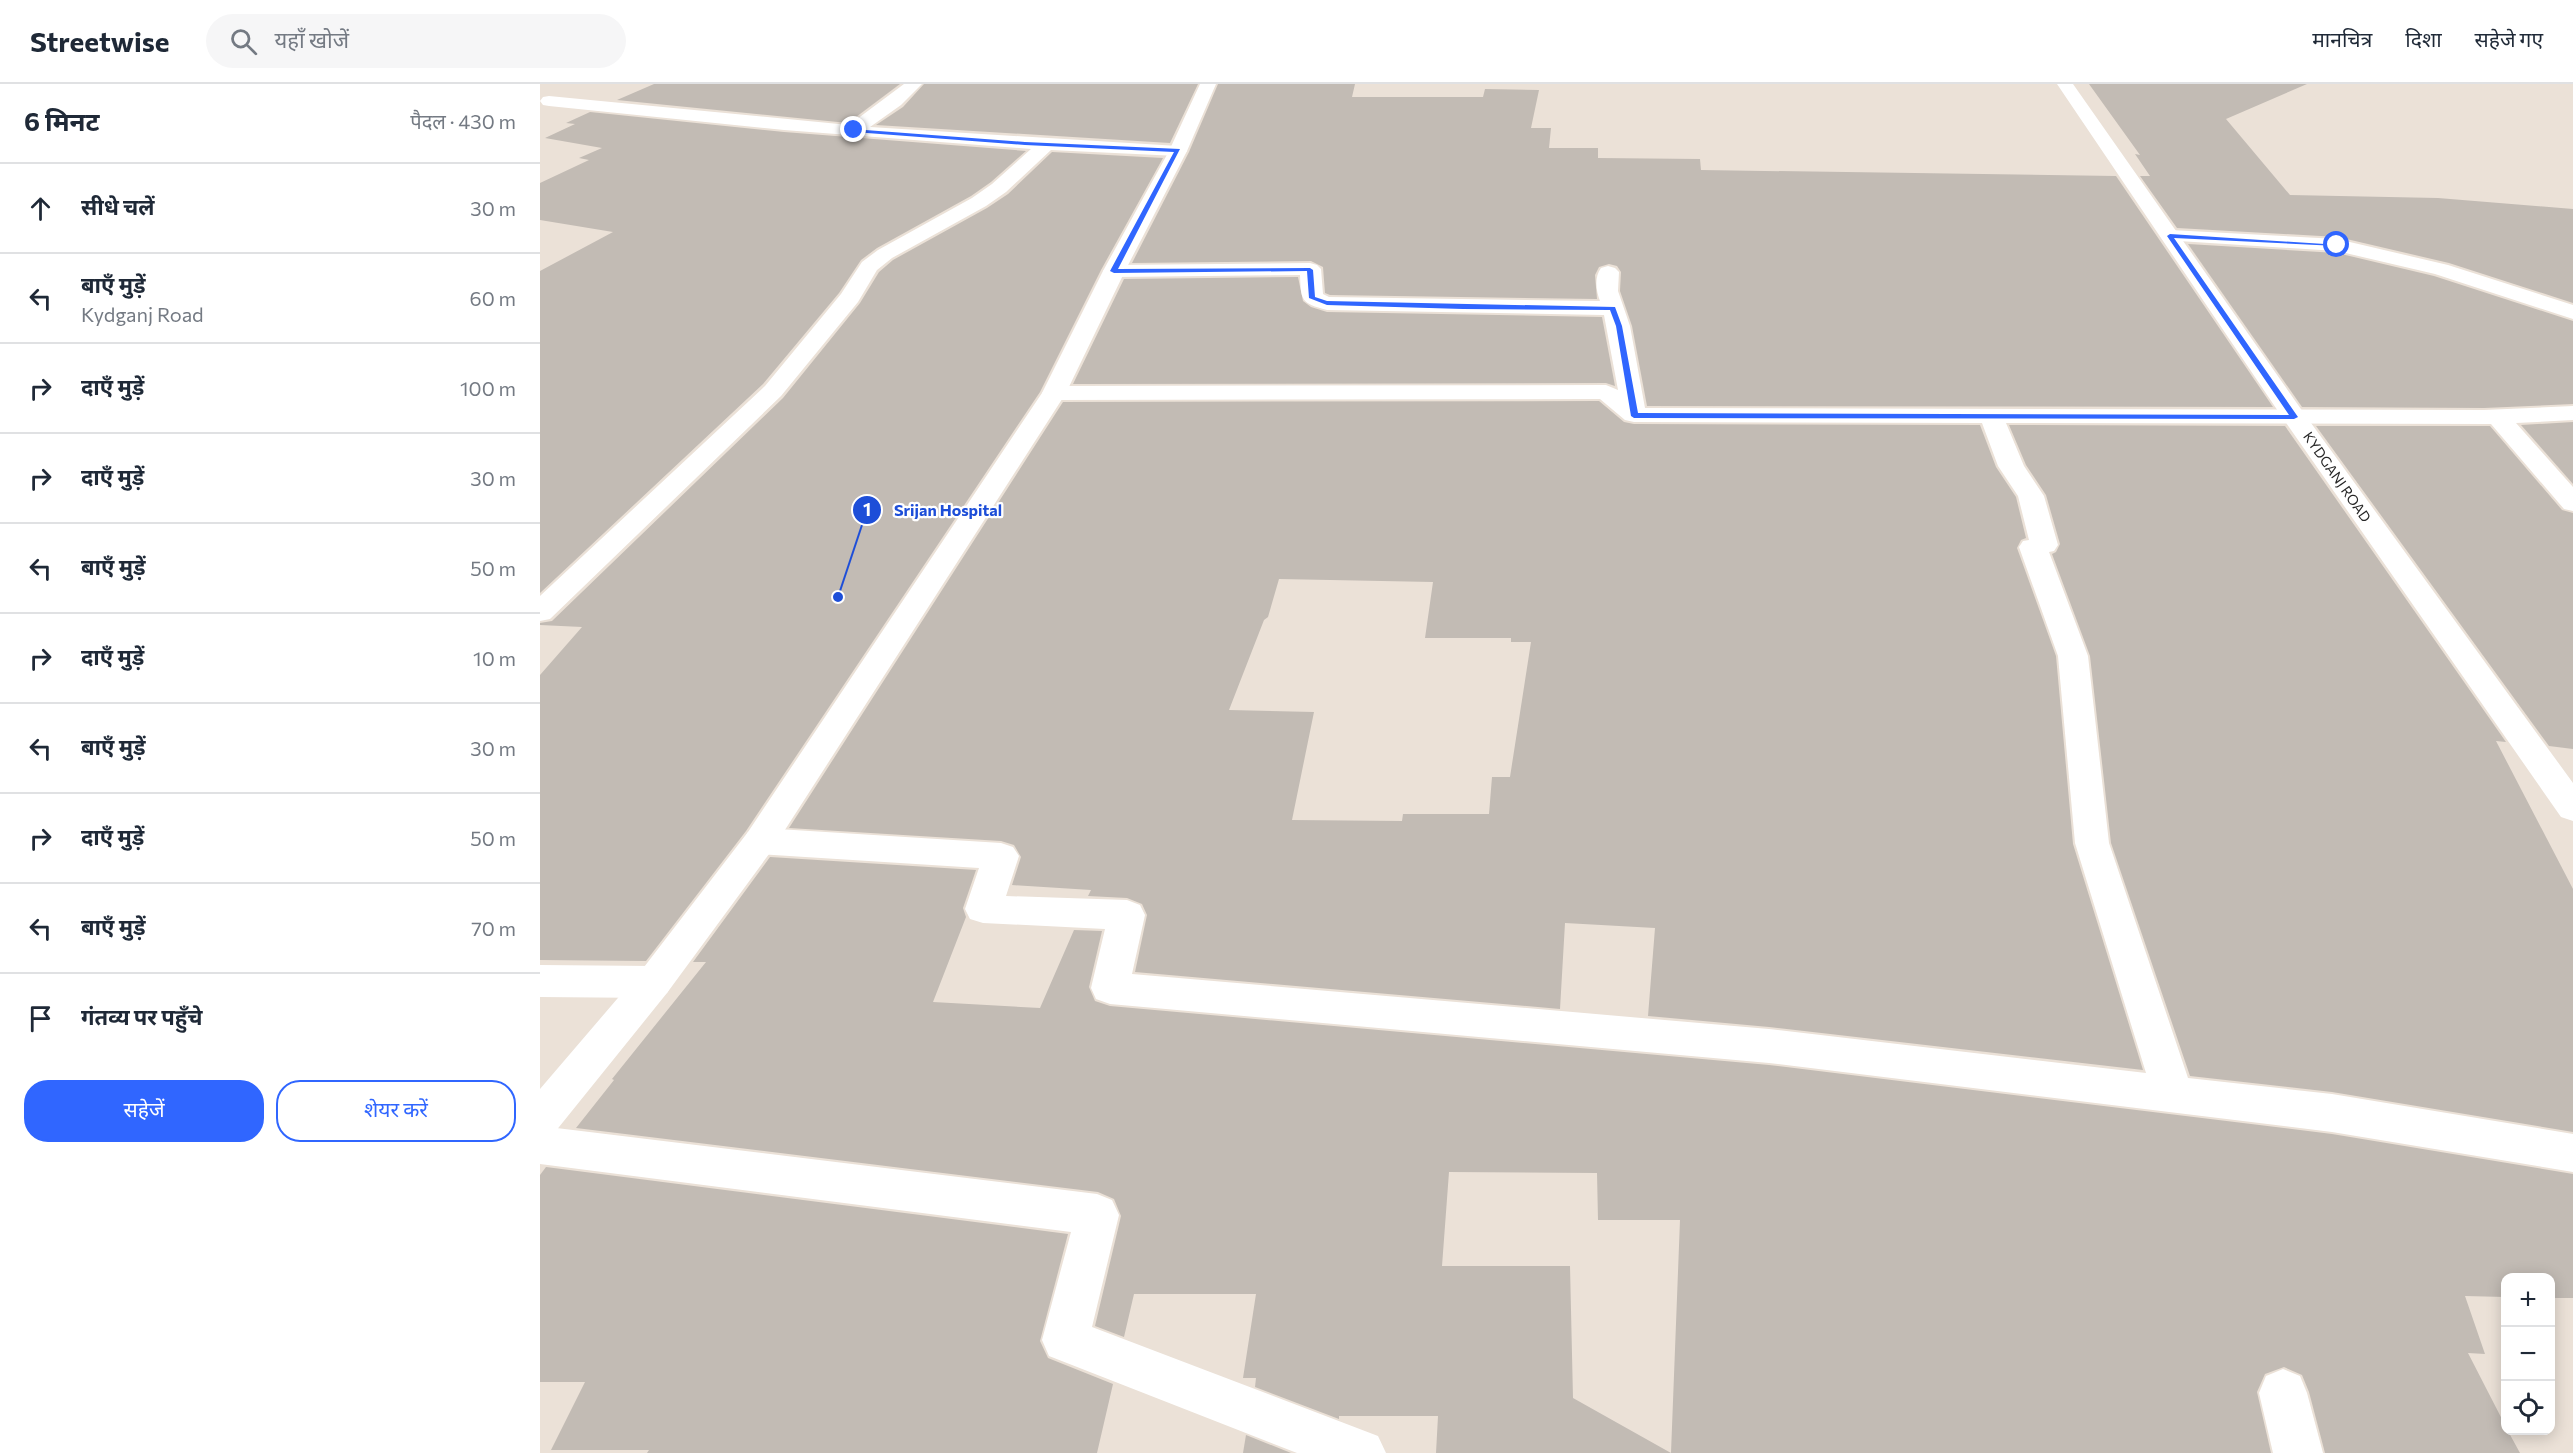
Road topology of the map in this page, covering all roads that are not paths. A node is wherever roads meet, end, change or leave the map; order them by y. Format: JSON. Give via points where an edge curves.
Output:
{"nodes":[{"id":1,"x":914,"y":84,"type":"edge"},
{"id":2,"x":1208,"y":84,"type":"edge"},
{"id":3,"x":2066,"y":84,"type":"edge"},
{"id":4,"x":581,"y":88,"type":"dead end"},
{"id":5,"x":545,"y":103,"type":"edge"},
{"id":6,"x":854,"y":130,"type":"junction"},
{"id":7,"x":1046,"y":145,"type":"junction"},
{"id":8,"x":1178,"y":150,"type":"junction"},
{"id":9,"x":2170,"y":236,"type":"junction"},
{"id":10,"x":1114,"y":271,"type":"junction"},
{"id":11,"x":1608,"y":272,"type":"dead end"},
{"id":12,"x":1613,"y":308,"type":"junction"},
{"id":13,"x":2573,"y":312,"type":"edge"},
{"id":14,"x":1054,"y":393,"type":"junction"},
{"id":15,"x":2573,"y":413,"type":"edge"},
{"id":16,"x":1634,"y":416,"type":"junction"},
{"id":17,"x":1991,"y":416,"type":"junction"},
{"id":18,"x":2497,"y":416,"type":"junction"},
{"id":19,"x":2294,"y":417,"type":"junction"},
{"id":20,"x":2573,"y":503,"type":"edge"},
{"id":21,"x":540,"y":612,"type":"edge"},
{"id":22,"x":2573,"y":808,"type":"edge"},
{"id":23,"x":760,"y":841,"type":"junction"},
{"id":24,"x":540,"y":981,"type":"edge"},
{"id":25,"x":654,"y":981,"type":"junction"},
{"id":26,"x":2173,"y":1094,"type":"junction"},
{"id":27,"x":540,"y":1119,"type":"edge"},
{"id":28,"x":540,"y":1145,"type":"edge"},
{"id":29,"x":2573,"y":1153,"type":"edge"},
{"id":30,"x":2283,"y":1393,"type":"dead end"},
{"id":31,"x":1361,"y":1453,"type":"edge"},
{"id":32,"x":2298,"y":1453,"type":"edge"}],
"edges":[{"from":1,"to":6,"type":"street"},
{"from":2,"to":8,"type":"street"},
{"from":3,"to":9,"type":"street","name":"KYDGANJ ROAD"},
{"from":4,"to":5,"type":"street"},
{"from":5,"to":6,"type":"street"},
{"from":6,"to":7,"type":"street"},
{"from":7,"to":8,"type":"street"},
{"from":7,"to":21,"type":"street","via":[[979,202],[869,266],[850,297],[773,391]]},
{"from":8,"to":10,"type":"street"},
{"from":9,"to":13,"type":"street","via":[[2337,245],[2441,269]]},
{"from":9,"to":19,"type":"street","name":"KYDGANJ ROAD"},
{"from":10,"to":12,"type":"street","via":[[1310,270],[1312,298],[1327,303]]},
{"from":10,"to":14,"type":"street"},
{"from":11,"to":12,"type":"street","via":[[1607,291]]},
{"from":12,"to":16,"type":"street"},
{"from":14,"to":16,"type":"street","via":[[1606,392]]},
{"from":14,"to":23,"type":"street"},
{"from":15,"to":18,"type":"street"},
{"from":16,"to":17,"type":"street"},
{"from":17,"to":19,"type":"street"},
{"from":17,"to":26,"type":"street","via":[[2011,466],[2031,496],[2044,545],[2033,547],[2073,656],[2092,843]]},
{"from":18,"to":19,"type":"street"},
{"from":18,"to":20,"type":"street"},
{"from":19,"to":22,"type":"street","name":"KYDGANJ ROAD"},
{"from":23,"to":25,"type":"street"},
{"from":23,"to":26,"type":"street","via":[[1001,856],[983,909],[1127,915],[1110,988],[1769,1046]]},
{"from":24,"to":25,"type":"street"},
{"from":25,"to":27,"type":"street"},
{"from":26,"to":29,"type":"street","via":[[2332,1113]]},
{"from":28,"to":31,"type":"street","via":[[1097,1215],[1065,1340]]},
{"from":30,"to":32,"type":"street"}]}
